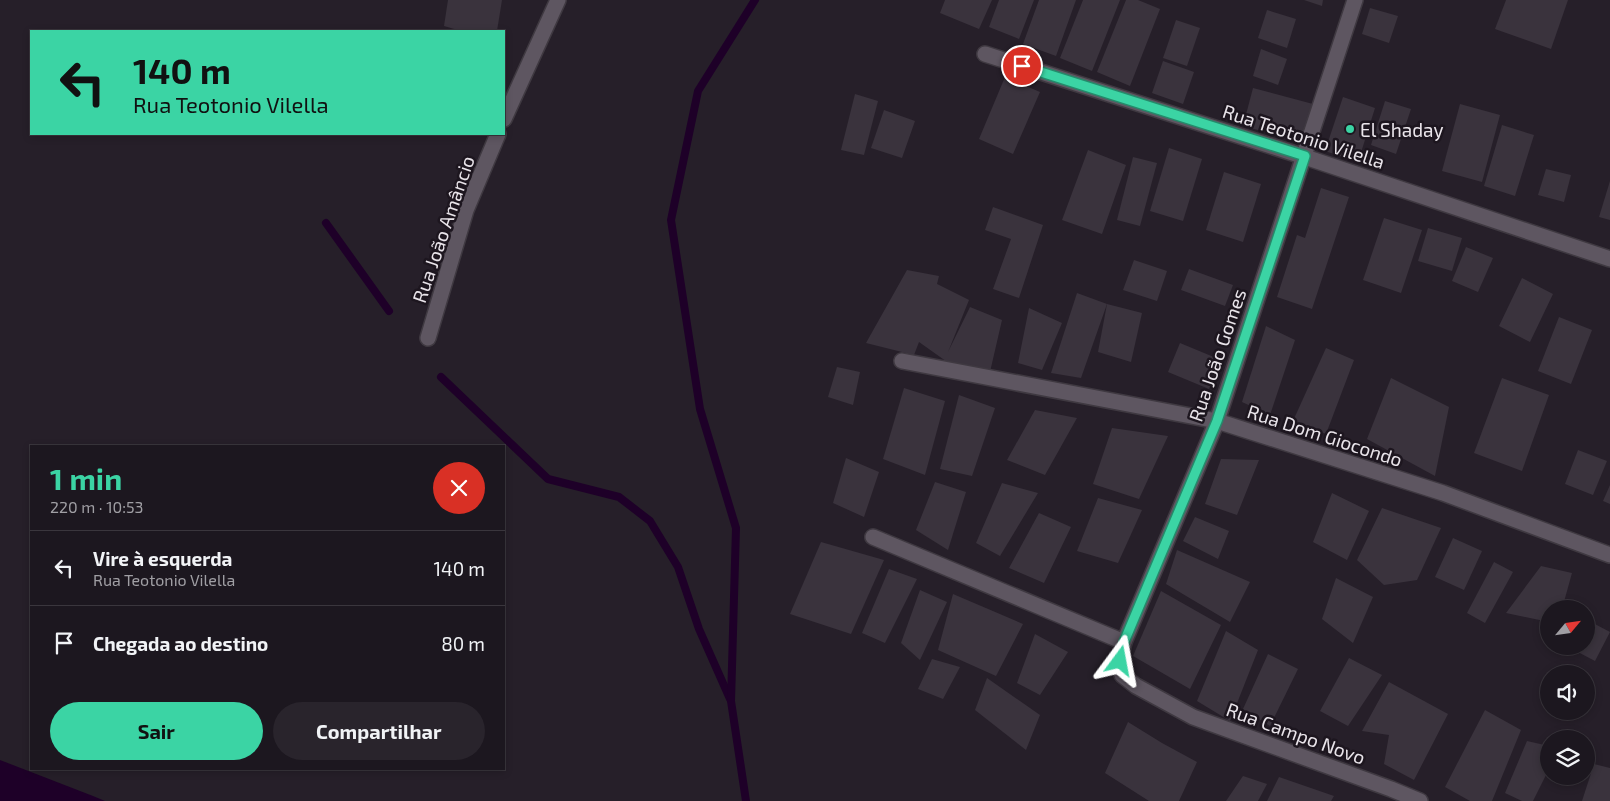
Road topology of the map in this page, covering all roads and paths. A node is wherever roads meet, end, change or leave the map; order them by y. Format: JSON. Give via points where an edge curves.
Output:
{"nodes":[{"id":1,"x":558,"y":0,"type":"edge"},
{"id":2,"x":1355,"y":0,"type":"edge"},
{"id":3,"x":984,"y":54,"type":"dead end"},
{"id":4,"x":505,"y":117,"type":"edge"},
{"id":5,"x":498,"y":135,"type":"edge"},
{"id":6,"x":1305,"y":156,"type":"junction"},
{"id":7,"x":1610,"y":259,"type":"edge"},
{"id":8,"x":428,"y":338,"type":"dead end"},
{"id":9,"x":902,"y":361,"type":"dead end"},
{"id":10,"x":1217,"y":421,"type":"junction"},
{"id":11,"x":873,"y":537,"type":"dead end"},
{"id":12,"x":1610,"y":555,"type":"edge"},
{"id":13,"x":1124,"y":642,"type":"junction"},
{"id":14,"x":1159,"y":699,"type":"joint"},
{"id":15,"x":1420,"y":801,"type":"edge"}],
"edges":[{"from":1,"to":4,"type":"street"},
{"from":2,"to":6,"type":"street","name":"Rua João Gomes"},
{"from":3,"to":6,"type":"street","name":"Rua Teotonio Vilella"},
{"from":5,"to":8,"type":"street","name":"Rua João Amâncio","via":[[466,210]]},
{"from":6,"to":7,"type":"street","name":"Rua Teotonio Vilella"},
{"from":6,"to":10,"type":"street","name":"Rua João Gomes"},
{"from":9,"to":10,"type":"street","name":"Rua Dom Giocondo"},
{"from":10,"to":12,"type":"street","name":"Rua Dom Giocondo","via":[[1443,493]]},
{"from":10,"to":13,"type":"street","name":"Rua João Gomes"},
{"from":11,"to":13,"type":"street"},
{"from":13,"to":14,"type":"street","name":"Rua João Gomes","via":[[1120,661],[1122,675]]},
{"from":14,"to":15,"type":"street","name":"Rua Campo Novo","via":[[1193,716]]}]}
